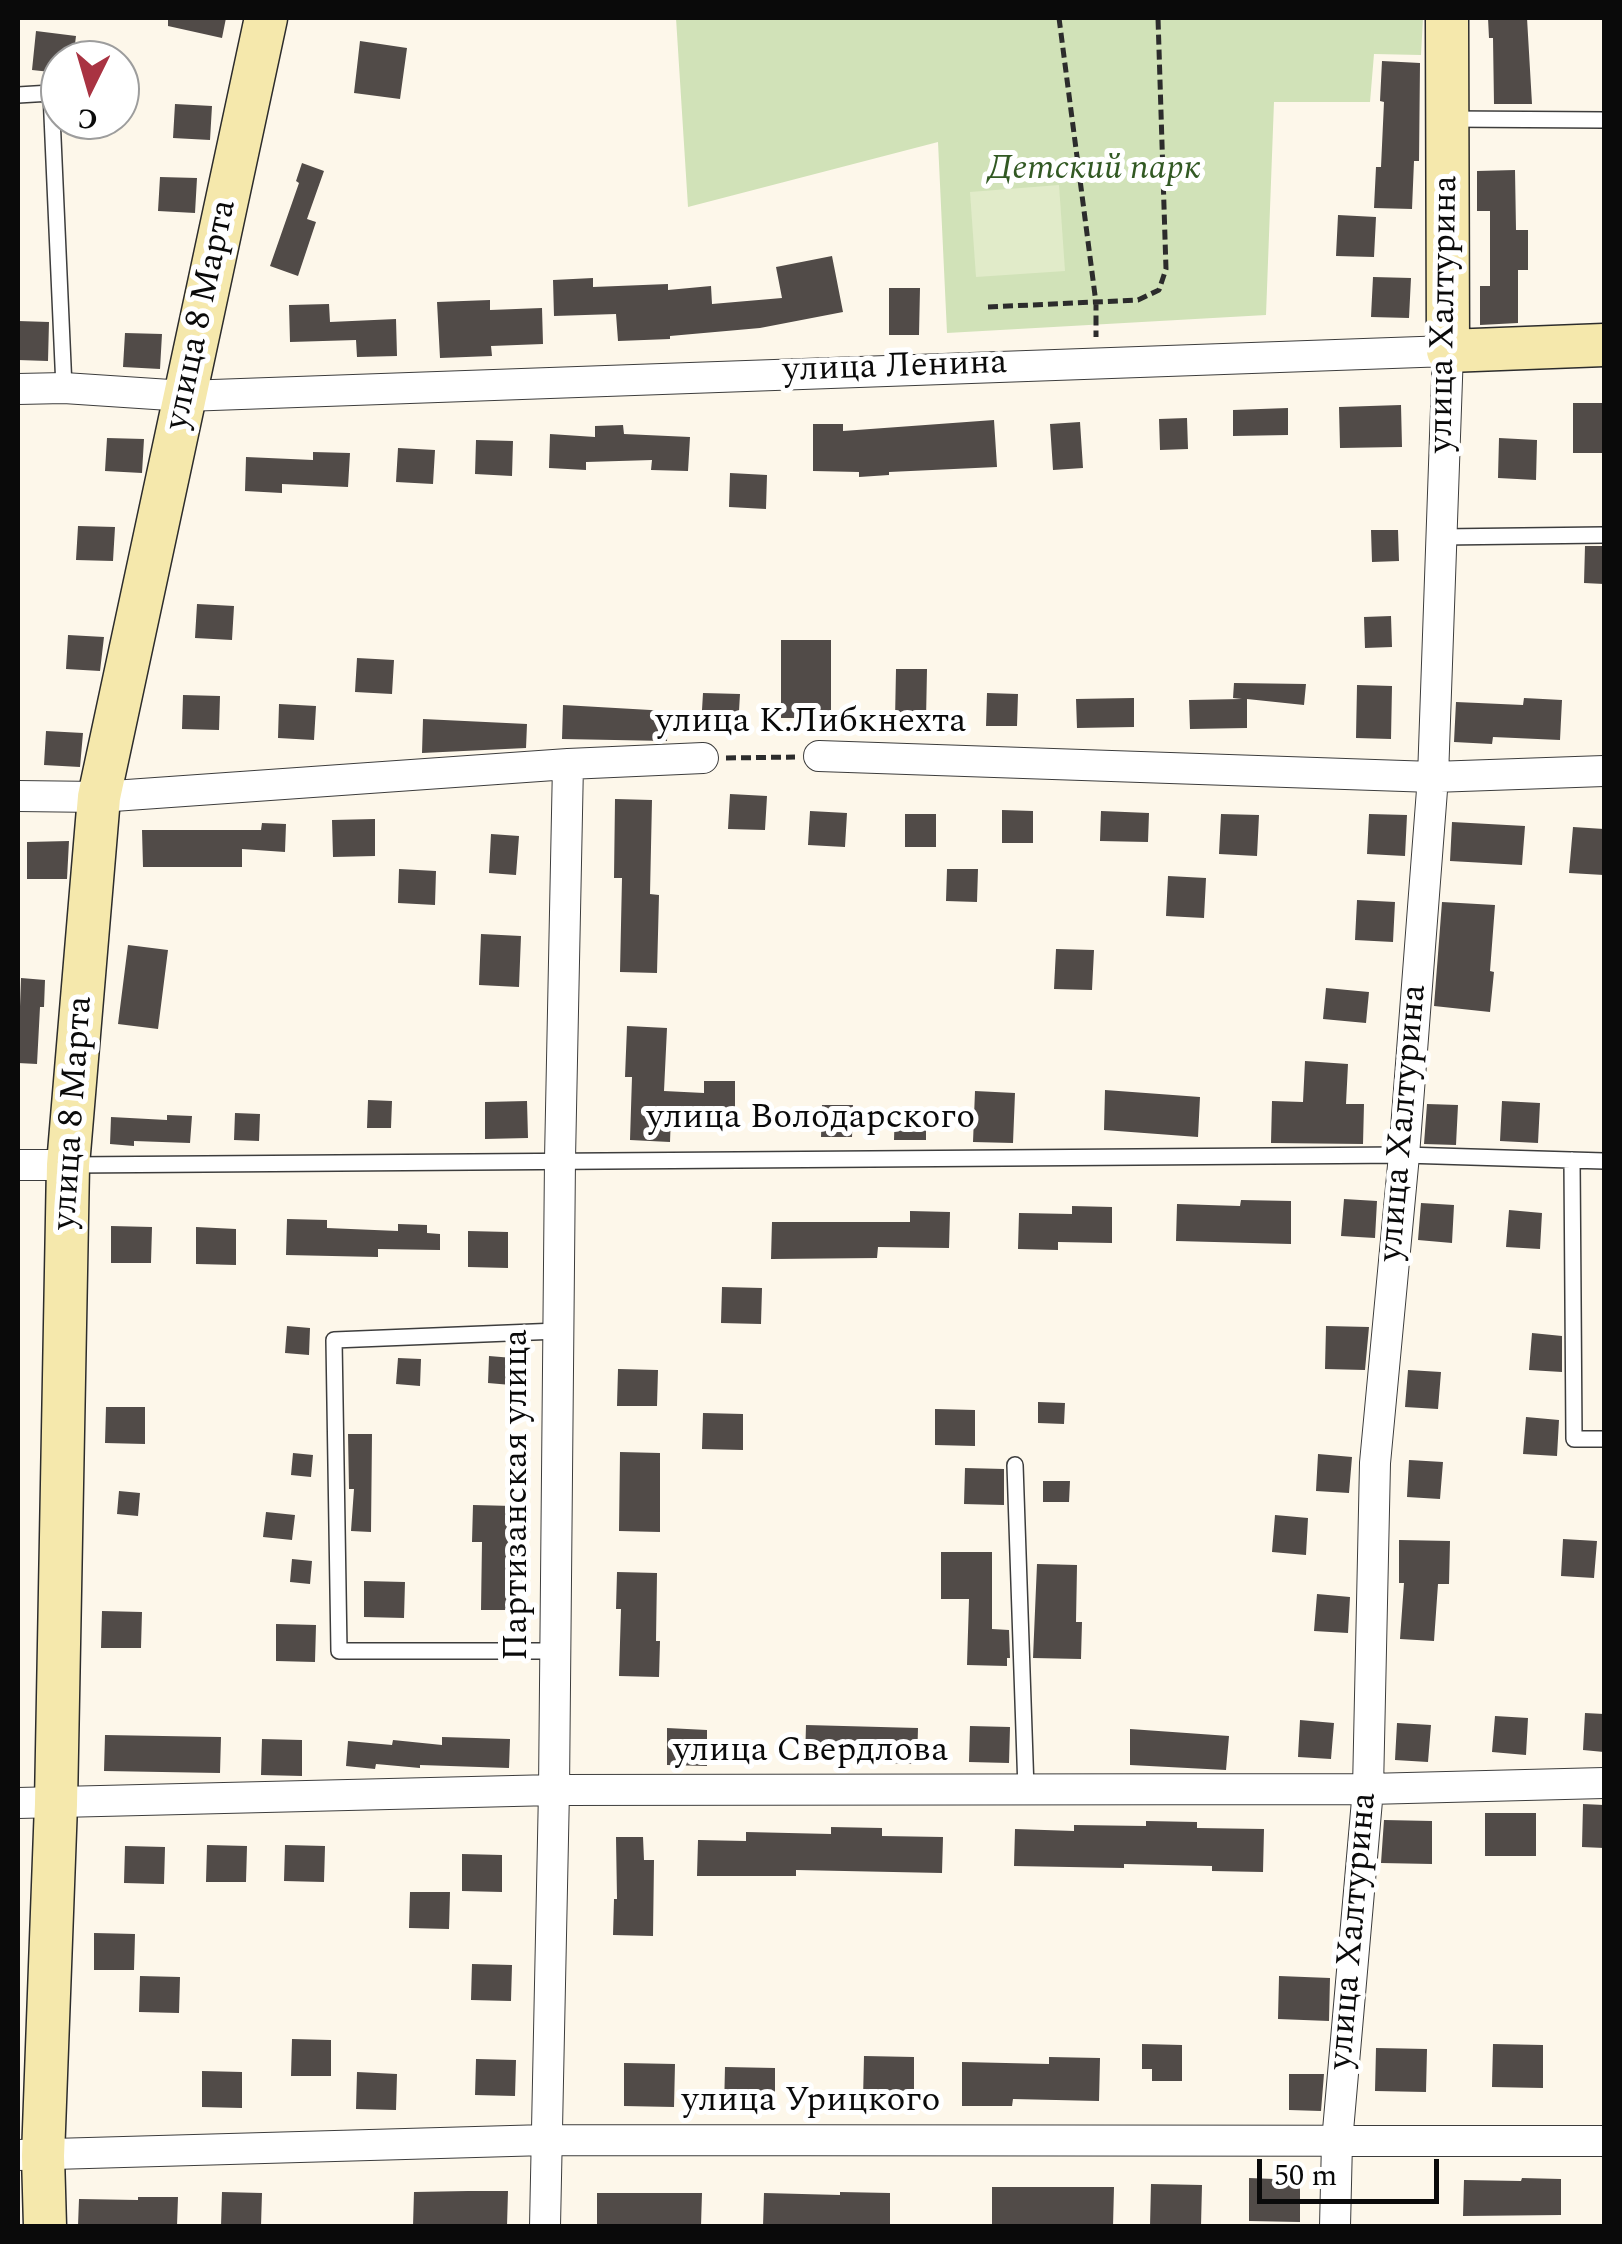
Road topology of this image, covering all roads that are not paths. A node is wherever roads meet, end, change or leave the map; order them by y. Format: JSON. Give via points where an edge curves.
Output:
{"nodes":[{"id":1,"x":266,"y":18,"type":"edge"},
{"id":2,"x":1448,"y":18,"type":"edge"},
{"id":3,"x":18,"y":94,"type":"edge"},
{"id":4,"x":1448,"y":119,"type":"junction"},
{"id":5,"x":1604,"y":120,"type":"edge"},
{"id":6,"x":1604,"y":345,"type":"edge"},
{"id":7,"x":1448,"y":352,"type":"junction"},
{"id":8,"x":64,"y":388,"type":"junction"},
{"id":9,"x":18,"y":389,"type":"edge"},
{"id":10,"x":186,"y":396,"type":"junction"},
{"id":11,"x":1604,"y":535,"type":"edge"},
{"id":12,"x":1442,"y":537,"type":"junction"},
{"id":13,"x":819,"y":756,"type":"road end"},
{"id":14,"x":703,"y":758,"type":"road end"},
{"id":15,"x":568,"y":764,"type":"junction"},
{"id":16,"x":1604,"y":770,"type":"edge"},
{"id":17,"x":1433,"y":777,"type":"junction"},
{"id":18,"x":18,"y":796,"type":"edge"},
{"id":19,"x":100,"y":796,"type":"junction"},
{"id":20,"x":1404,"y":1155,"type":"junction"},
{"id":21,"x":560,"y":1159,"type":"junction"},
{"id":22,"x":1572,"y":1160,"type":"junction"},
{"id":23,"x":1604,"y":1161,"type":"edge"},
{"id":24,"x":18,"y":1164,"type":"edge"},
{"id":25,"x":68,"y":1165,"type":"junction"},
{"id":26,"x":558,"y":1331,"type":"junction"},
{"id":27,"x":1604,"y":1440,"type":"edge"},
{"id":28,"x":1015,"y":1465,"type":"dead end"},
{"id":29,"x":556,"y":1651,"type":"junction"},
{"id":30,"x":1604,"y":1782,"type":"edge"},
{"id":31,"x":1368,"y":1789,"type":"junction"},
{"id":32,"x":554,"y":1790,"type":"junction"},
{"id":33,"x":1026,"y":1790,"type":"junction"},
{"id":34,"x":36,"y":1804,"type":"edge"},
{"id":35,"x":546,"y":2140,"type":"junction"},
{"id":36,"x":1604,"y":2141,"type":"edge"},
{"id":37,"x":1337,"y":2142,"type":"junction"},
{"id":38,"x":30,"y":2156,"type":"edge"},
{"id":39,"x":44,"y":2226,"type":"edge"},
{"id":40,"x":545,"y":2226,"type":"edge"},
{"id":41,"x":1334,"y":2226,"type":"edge"}],
"edges":[{"from":1,"to":10,"type":"main road","name":"улица 8 Марта"},
{"from":2,"to":4,"type":"main road","name":"улица Халтурина"},
{"from":3,"to":8,"type":"lane","via":[[51,93]]},
{"from":4,"to":5,"type":"lane"},
{"from":4,"to":7,"type":"main road","name":"улица Халтурина"},
{"from":6,"to":7,"type":"main road","name":"улица Ленина"},
{"from":7,"to":10,"type":"street","name":"улица Ленина"},
{"from":7,"to":12,"type":"street","name":"улица Халтурина"},
{"from":8,"to":9,"type":"street","name":"улица Ленина"},
{"from":8,"to":10,"type":"street","name":"улица Ленина"},
{"from":10,"to":19,"type":"main road","name":"улица 8 Марта"},
{"from":11,"to":12,"type":"lane"},
{"from":12,"to":17,"type":"street","name":"улица Халтурина"},
{"from":13,"to":17,"type":"street","name":"улица К.Либкнехта"},
{"from":14,"to":15,"type":"street","name":"улица К.Либкнехта"},
{"from":15,"to":19,"type":"street","name":"улица К.Либкнехта"},
{"from":15,"to":21,"type":"street","name":"Партизанская улица"},
{"from":16,"to":17,"type":"street","name":"улица К.Либкнехта"},
{"from":17,"to":20,"type":"street","name":"улица Халтурина"},
{"from":18,"to":19,"type":"street","name":"улица К.Либкнехта"},
{"from":19,"to":25,"type":"main road","name":"улица 8 Марта"},
{"from":20,"to":21,"type":"lane","name":"улица Володарского"},
{"from":20,"to":22,"type":"lane","name":"улица Володарского"},
{"from":20,"to":31,"type":"street","name":"улица Халтурина","via":[[1375,1463]]},
{"from":21,"to":25,"type":"lane","name":"улица Володарского"},
{"from":21,"to":26,"type":"street","name":"Партизанская улица"},
{"from":22,"to":23,"type":"lane","name":"улица Володарского"},
{"from":22,"to":27,"type":"lane","via":[[1574,1440]]},
{"from":24,"to":25,"type":"street","name":"улица Володарского"},
{"from":25,"to":34,"type":"main road","name":"улица 8 Марта"},
{"from":26,"to":29,"type":"street","name":"Партизанская улица"},
{"from":26,"to":29,"type":"lane","via":[[334,1340],[339,1651]]},
{"from":28,"to":33,"type":"lane"},
{"from":29,"to":32,"type":"street","name":"Партизанская улица"},
{"from":30,"to":31,"type":"street","name":"улица Свердлова"},
{"from":31,"to":33,"type":"street","name":"улица Свердлова"},
{"from":31,"to":37,"type":"street","name":"улица Халтурина"},
{"from":32,"to":33,"type":"street","name":"улица Свердлова"},
{"from":32,"to":34,"type":"street","name":"улица Свердлова"},
{"from":32,"to":35,"type":"street","name":"Партизанская улица"},
{"from":34,"to":38,"type":"main road","name":"улица 8 Марта"},
{"from":35,"to":37,"type":"street","name":"улица Урицкого"},
{"from":35,"to":38,"type":"street","name":"улица Урицкого"},
{"from":35,"to":40,"type":"street","name":"Партизанская улица"},
{"from":36,"to":37,"type":"street","name":"улица Урицкого"},
{"from":37,"to":41,"type":"street","name":"улица Халтурина"},
{"from":38,"to":39,"type":"main road","name":"улица 8 Марта"}]}
